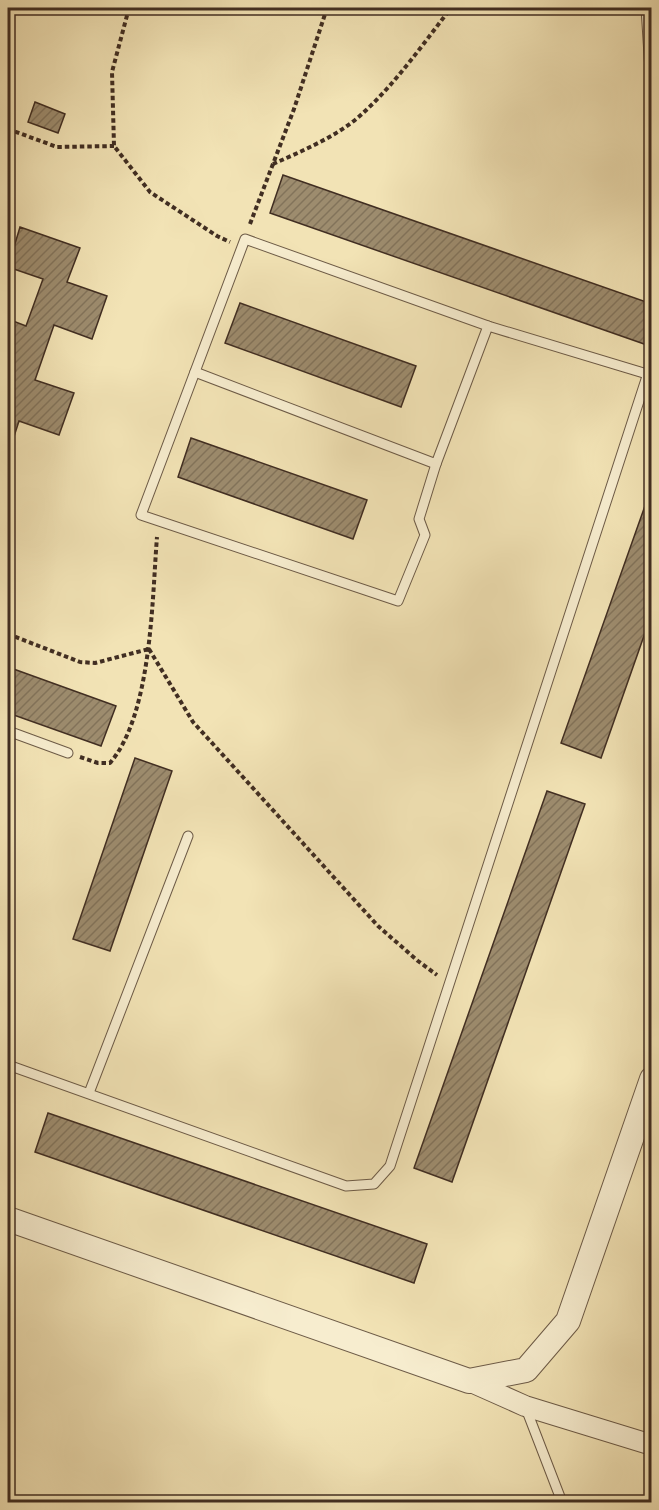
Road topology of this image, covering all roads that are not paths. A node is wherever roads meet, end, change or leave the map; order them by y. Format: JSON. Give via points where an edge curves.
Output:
{"nodes":[{"id":1,"x":646,"y":8,"type":"edge"},
{"id":2,"x":651,"y":102,"type":"edge"},
{"id":3,"x":488,"y":326,"type":"junction"},
{"id":4,"x":651,"y":361,"type":"edge"},
{"id":5,"x":195,"y":372,"type":"junction"},
{"id":6,"x":647,"y":374,"type":"junction"},
{"id":7,"x":436,"y":464,"type":"junction"},
{"id":8,"x":8,"y":730,"type":"edge"},
{"id":9,"x":68,"y":753,"type":"road end"},
{"id":10,"x":188,"y":836,"type":"dead end"},
{"id":11,"x":8,"y":1065,"type":"edge"},
{"id":12,"x":651,"y":1079,"type":"edge"},
{"id":13,"x":89,"y":1093,"type":"junction"},
{"id":14,"x":8,"y":1219,"type":"edge"},
{"id":15,"x":469,"y":1381,"type":"junction"},
{"id":16,"x":525,"y":1406,"type":"junction"},
{"id":17,"x":651,"y":1445,"type":"edge"},
{"id":18,"x":562,"y":1503,"type":"edge"}],
"edges":[{"from":1,"to":2,"type":"lane"},
{"from":3,"to":5,"type":"lane","via":[[243,243]]},
{"from":3,"to":6,"type":"lane"},
{"from":3,"to":7,"type":"lane"},
{"from":4,"to":6,"type":"lane"},
{"from":5,"to":7,"type":"lane"},
{"from":5,"to":7,"type":"lane","via":[[141,515],[398,601],[425,535],[419,519]]},
{"from":6,"to":13,"type":"lane","via":[[390,1166],[374,1184],[346,1186]]},
{"from":8,"to":9,"type":"lane"},
{"from":10,"to":13,"type":"lane"},
{"from":11,"to":13,"type":"lane"},
{"from":12,"to":15,"type":"street","via":[[568,1321],[526,1370]]},
{"from":14,"to":15,"type":"street"},
{"from":15,"to":16,"type":"street"},
{"from":16,"to":17,"type":"street"},
{"from":16,"to":18,"type":"lane"}]}
